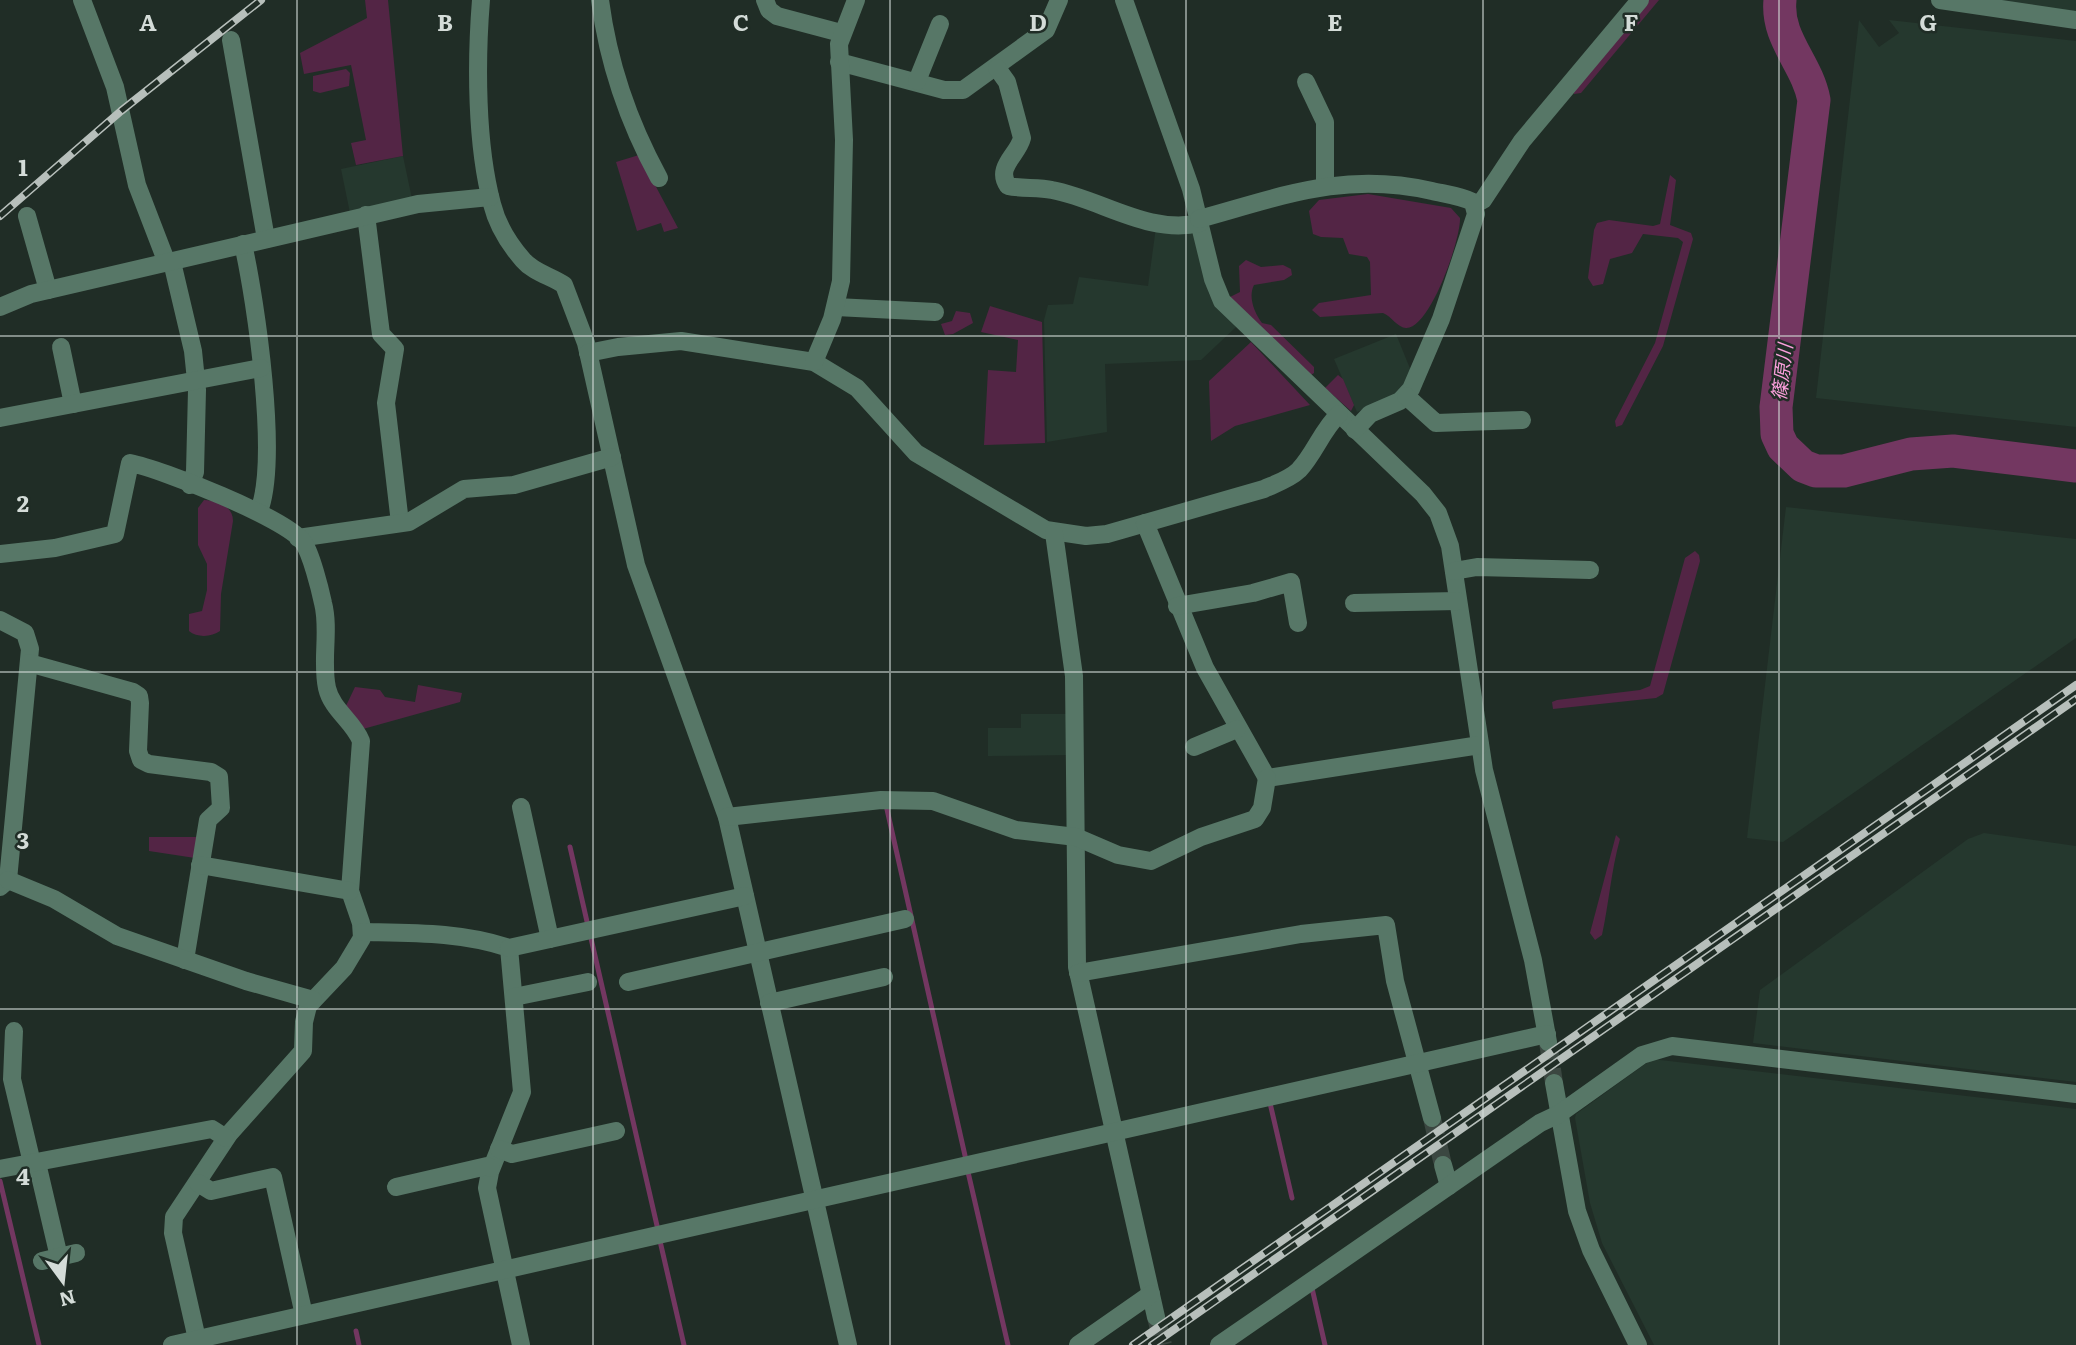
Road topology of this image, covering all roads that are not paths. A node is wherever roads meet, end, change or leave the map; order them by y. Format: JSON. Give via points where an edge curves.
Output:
{"nodes":[{"id":1,"x":82,"y":0,"type":"edge"},
{"id":2,"x":481,"y":0,"type":"edge"},
{"id":3,"x":600,"y":0,"type":"edge"},
{"id":4,"x":765,"y":0,"type":"edge"},
{"id":5,"x":856,"y":0,"type":"edge"},
{"id":6,"x":1059,"y":0,"type":"edge"},
{"id":7,"x":1124,"y":0,"type":"edge"},
{"id":8,"x":1640,"y":0,"type":"edge"},
{"id":9,"x":1940,"y":0,"type":"edge"},
{"id":10,"x":2076,"y":20,"type":"edge"},
{"id":11,"x":940,"y":24,"type":"dead end"},
{"id":12,"x":841,"y":33,"type":"junction"},
{"id":13,"x":231,"y":40,"type":"dead end"},
{"id":14,"x":839,"y":62,"type":"junction"},
{"id":15,"x":997,"y":68,"type":"junction"},
{"id":16,"x":917,"y":81,"type":"junction"},
{"id":17,"x":1306,"y":82,"type":"dead end"},
{"id":18,"x":659,"y":178,"type":"dead end"},
{"id":19,"x":1325,"y":185,"type":"junction"},
{"id":20,"x":490,"y":197,"type":"junction"},
{"id":21,"x":1474,"y":205,"type":"junction"},
{"id":22,"x":366,"y":215,"type":"junction"},
{"id":23,"x":27,"y":216,"type":"dead end"},
{"id":24,"x":1200,"y":221,"type":"junction"},
{"id":25,"x":266,"y":239,"type":"junction"},
{"id":26,"x":243,"y":244,"type":"junction"},
{"id":27,"x":169,"y":262,"type":"junction"},
{"id":28,"x":48,"y":290,"type":"junction"},
{"id":29,"x":0,"y":307,"type":"edge"},
{"id":30,"x":836,"y":307,"type":"junction"},
{"id":31,"x":934,"y":312,"type":"dead end"},
{"id":32,"x":61,"y":347,"type":"dead end"},
{"id":33,"x":588,"y":354,"type":"junction"},
{"id":34,"x":814,"y":362,"type":"junction"},
{"id":35,"x":261,"y":368,"type":"junction"},
{"id":36,"x":196,"y":380,"type":"junction"},
{"id":37,"x":1406,"y":396,"type":"junction"},
{"id":38,"x":73,"y":404,"type":"junction"},
{"id":39,"x":1339,"y":414,"type":"junction"},
{"id":40,"x":0,"y":418,"type":"edge"},
{"id":41,"x":1522,"y":420,"type":"dead end"},
{"id":42,"x":1355,"y":430,"type":"junction"},
{"id":43,"x":612,"y":457,"type":"junction"},
{"id":44,"x":190,"y":485,"type":"junction"},
{"id":45,"x":259,"y":511,"type":"junction"},
{"id":46,"x":400,"y":523,"type":"junction"},
{"id":47,"x":1145,"y":523,"type":"junction"},
{"id":48,"x":1054,"y":533,"type":"junction"},
{"id":49,"x":298,"y":538,"type":"junction"},
{"id":50,"x":0,"y":554,"type":"edge"},
{"id":51,"x":1590,"y":570,"type":"dead end"},
{"id":52,"x":1454,"y":571,"type":"junction"},
{"id":53,"x":1458,"y":601,"type":"junction"},
{"id":54,"x":1353,"y":603,"type":"dead end"},
{"id":55,"x":1177,"y":606,"type":"junction"},
{"id":56,"x":0,"y":620,"type":"edge"},
{"id":57,"x":1298,"y":623,"type":"dead end"},
{"id":58,"x":29,"y":663,"type":"junction"},
{"id":59,"x":1237,"y":729,"type":"junction"},
{"id":60,"x":1480,"y":745,"type":"junction"},
{"id":61,"x":1195,"y":747,"type":"dead end"},
{"id":62,"x":1267,"y":778,"type":"junction"},
{"id":63,"x":521,"y":807,"type":"dead end"},
{"id":64,"x":727,"y":817,"type":"junction"},
{"id":65,"x":1076,"y":836,"type":"junction"},
{"id":66,"x":201,"y":865,"type":"junction"},
{"id":67,"x":4,"y":884,"type":"edge"},
{"id":68,"x":350,"y":891,"type":"junction"},
{"id":69,"x":745,"y":896,"type":"junction"},
{"id":70,"x":905,"y":919,"type":"dead end"},
{"id":71,"x":363,"y":932,"type":"junction"},
{"id":72,"x":550,"y":939,"type":"junction"},
{"id":73,"x":509,"y":948,"type":"junction"},
{"id":74,"x":758,"y":952,"type":"junction"},
{"id":75,"x":185,"y":960,"type":"junction"},
{"id":76,"x":1078,"y":973,"type":"junction"},
{"id":77,"x":884,"y":977,"type":"dead end"},
{"id":78,"x":589,"y":982,"type":"dead end"},
{"id":79,"x":628,"y":982,"type":"dead end"},
{"id":80,"x":514,"y":997,"type":"junction"},
{"id":81,"x":313,"y":1000,"type":"junction"},
{"id":82,"x":769,"y":1003,"type":"junction"},
{"id":83,"x":14,"y":1031,"type":"dead end"},
{"id":84,"x":1419,"y":1063,"type":"junction"},
{"id":85,"x":1554,"y":1083,"type":"tunnel mouth"},
{"id":86,"x":2076,"y":1094,"type":"edge"},
{"id":87,"x":1559,"y":1114,"type":"junction"},
{"id":88,"x":1432,"y":1118,"type":"tunnel mouth"},
{"id":89,"x":616,"y":1131,"type":"dead end"},
{"id":90,"x":1115,"y":1133,"type":"junction"},
{"id":91,"x":226,"y":1138,"type":"junction"},
{"id":92,"x":499,"y":1149,"type":"junction"},
{"id":93,"x":34,"y":1163,"type":"junction"},
{"id":94,"x":1443,"y":1165,"type":"tunnel mouth"},
{"id":95,"x":491,"y":1168,"type":"junction"},
{"id":96,"x":0,"y":1170,"type":"edge"},
{"id":97,"x":198,"y":1183,"type":"junction"},
{"id":98,"x":1449,"y":1186,"type":"junction"},
{"id":99,"x":396,"y":1187,"type":"dead end"},
{"id":100,"x":814,"y":1201,"type":"junction"},
{"id":101,"x":59,"y":1257,"type":"dead end"},
{"id":102,"x":504,"y":1270,"type":"junction"},
{"id":103,"x":1151,"y":1294,"type":"junction"},
{"id":104,"x":304,"y":1315,"type":"junction"},
{"id":105,"x":1156,"y":1317,"type":"tunnel mouth"},
{"id":106,"x":197,"y":1339,"type":"junction"},
{"id":107,"x":172,"y":1345,"type":"edge"},
{"id":108,"x":521,"y":1345,"type":"edge"},
{"id":109,"x":848,"y":1345,"type":"edge"},
{"id":110,"x":1078,"y":1345,"type":"edge"},
{"id":111,"x":1219,"y":1345,"type":"edge"},
{"id":112,"x":1638,"y":1345,"type":"edge"}],
"edges":[{"from":1,"to":27,"type":"street","via":[[115,87],[137,184]]},
{"from":2,"to":20,"type":"street","via":[[480,106]]},
{"from":3,"to":18,"type":"street","via":[[609,54],[637,134]]},
{"from":4,"to":12,"type":"street","via":[[778,16]]},
{"from":5,"to":12,"type":"street"},
{"from":6,"to":15,"type":"street","via":[[1046,30]]},
{"from":7,"to":24,"type":"street"},
{"from":8,"to":21,"type":"street","via":[[1522,141],[1483,200]]},
{"from":9,"to":10,"type":"street"},
{"from":11,"to":16,"type":"street"},
{"from":12,"to":14,"type":"street"},
{"from":13,"to":25,"type":"street"},
{"from":14,"to":16,"type":"street"},
{"from":14,"to":30,"type":"street","via":[[844,162],[841,281]]},
{"from":15,"to":16,"type":"street","via":[[963,90],[944,90]]},
{"from":15,"to":24,"type":"street","via":[[1007,82],[1022,138],[1005,166],[1009,186],[1052,190],[1122,214],[1174,225]]},
{"from":17,"to":19,"type":"street","via":[[1326,130]]},
{"from":19,"to":21,"type":"street","via":[[1390,183],[1468,199]]},
{"from":19,"to":24,"type":"street"},
{"from":20,"to":22,"type":"street","via":[[429,202]]},
{"from":20,"to":33,"type":"street","via":[[499,223],[523,260],[564,285]]},
{"from":21,"to":37,"type":"street","via":[[1476,214],[1441,319]]},
{"from":22,"to":25,"type":"street"},
{"from":22,"to":46,"type":"street","via":[[381,334],[395,349],[386,403]]},
{"from":23,"to":28,"type":"street"},
{"from":24,"to":39,"type":"street","via":[[1223,302]]},
{"from":25,"to":26,"type":"street"},
{"from":26,"to":27,"type":"street"},
{"from":26,"to":35,"type":"street"},
{"from":27,"to":28,"type":"street"},
{"from":27,"to":36,"type":"street","via":[[189,329]]},
{"from":28,"to":29,"type":"street"},
{"from":30,"to":31,"type":"street"},
{"from":30,"to":34,"type":"street"},
{"from":32,"to":38,"type":"street"},
{"from":33,"to":34,"type":"street","via":[[681,341]]},
{"from":33,"to":43,"type":"street"},
{"from":34,"to":48,"type":"street","via":[[857,388],[916,453]]},
{"from":35,"to":36,"type":"street"},
{"from":35,"to":45,"type":"street","via":[[266,434],[265,497]]},
{"from":36,"to":38,"type":"street"},
{"from":36,"to":44,"type":"street","via":[[195,472]]},
{"from":37,"to":41,"type":"street","via":[[1436,423]]},
{"from":37,"to":42,"type":"street","via":[[1370,414]]},
{"from":38,"to":40,"type":"street"},
{"from":39,"to":42,"type":"street"},
{"from":39,"to":47,"type":"street","via":[[1288,478]]},
{"from":42,"to":52,"type":"street","via":[[1431,503],[1447,535]]},
{"from":43,"to":46,"type":"street","via":[[514,485],[464,489]]},
{"from":43,"to":64,"type":"street","via":[[636,565]]},
{"from":44,"to":45,"type":"street"},
{"from":44,"to":50,"type":"street","via":[[155,468],[130,463],[115,534],[55,548]]},
{"from":45,"to":49,"type":"street"},
{"from":46,"to":49,"type":"street"},
{"from":47,"to":48,"type":"street","via":[[1096,536]]},
{"from":47,"to":55,"type":"street"},
{"from":48,"to":65,"type":"street","via":[[1074,676]]},
{"from":49,"to":68,"type":"street","via":[[324,605],[327,690],[361,741]]},
{"from":51,"to":52,"type":"street","via":[[1477,567]]},
{"from":52,"to":53,"type":"street"},
{"from":53,"to":54,"type":"street"},
{"from":53,"to":60,"type":"street"},
{"from":55,"to":57,"type":"street","via":[[1291,582]]},
{"from":55,"to":59,"type":"street"},
{"from":56,"to":58,"type":"street","via":[[25,632]]},
{"from":58,"to":66,"type":"street","via":[[133,692],[140,703],[141,760],[219,777],[221,808],[208,820]]},
{"from":58,"to":67,"type":"street"},
{"from":59,"to":61,"type":"street"},
{"from":59,"to":62,"type":"street"},
{"from":60,"to":62,"type":"street"},
{"from":60,"to":84,"type":"street","via":[[1533,960],[1547,1038]]},
{"from":62,"to":65,"type":"street","via":[[1262,808],[1255,819],[1201,837],[1158,859],[1134,860]]},
{"from":63,"to":72,"type":"street"},
{"from":64,"to":65,"type":"street","via":[[880,800],[920,800],[946,803],[1016,830]]},
{"from":64,"to":69,"type":"street"},
{"from":65,"to":76,"type":"street"},
{"from":66,"to":68,"type":"street"},
{"from":66,"to":75,"type":"street"},
{"from":67,"to":75,"type":"street","via":[[54,899],[117,936]]},
{"from":68,"to":71,"type":"street"},
{"from":69,"to":72,"type":"street"},
{"from":69,"to":74,"type":"street"},
{"from":70,"to":74,"type":"street"},
{"from":71,"to":73,"type":"street","via":[[484,939]]},
{"from":71,"to":81,"type":"street","via":[[351,959]]},
{"from":72,"to":73,"type":"street"},
{"from":73,"to":80,"type":"street"},
{"from":74,"to":79,"type":"street"},
{"from":74,"to":82,"type":"street"},
{"from":75,"to":81,"type":"street"},
{"from":76,"to":84,"type":"street","via":[[1301,934],[1386,925],[1395,981]]},
{"from":76,"to":90,"type":"street"},
{"from":77,"to":82,"type":"street"},
{"from":78,"to":80,"type":"street"},
{"from":80,"to":92,"type":"street","via":[[522,1092]]},
{"from":81,"to":91,"type":"street","via":[[305,1014],[303,1051]]},
{"from":82,"to":100,"type":"street"},
{"from":83,"to":93,"type":"street","via":[[12,1079]]},
{"from":84,"to":88,"type":"street"},
{"from":84,"to":90,"type":"street"},
{"from":85,"to":87,"type":"street"},
{"from":86,"to":87,"type":"street","via":[[1672,1046],[1642,1055]]},
{"from":87,"to":98,"type":"street"},
{"from":87,"to":112,"type":"street","via":[[1584,1231]]},
{"from":89,"to":92,"type":"street","via":[[512,1154]]},
{"from":90,"to":100,"type":"street"},
{"from":90,"to":103,"type":"street"},
{"from":91,"to":93,"type":"street","via":[[212,1129]]},
{"from":91,"to":97,"type":"street"},
{"from":92,"to":95,"type":"street"},
{"from":93,"to":96,"type":"street"},
{"from":93,"to":101,"type":"street"},
{"from":94,"to":98,"type":"street"},
{"from":95,"to":99,"type":"street"},
{"from":95,"to":102,"type":"street","via":[[486,1188]]},
{"from":97,"to":104,"type":"street","via":[[211,1191],[272,1177]]},
{"from":97,"to":106,"type":"street","via":[[178,1209],[173,1225]]},
{"from":98,"to":111,"type":"street"},
{"from":100,"to":102,"type":"street"},
{"from":100,"to":109,"type":"street"},
{"from":102,"to":104,"type":"street"},
{"from":102,"to":108,"type":"street"},
{"from":103,"to":105,"type":"street"},
{"from":103,"to":110,"type":"street"},
{"from":104,"to":106,"type":"street"},
{"from":106,"to":107,"type":"street"}]}
